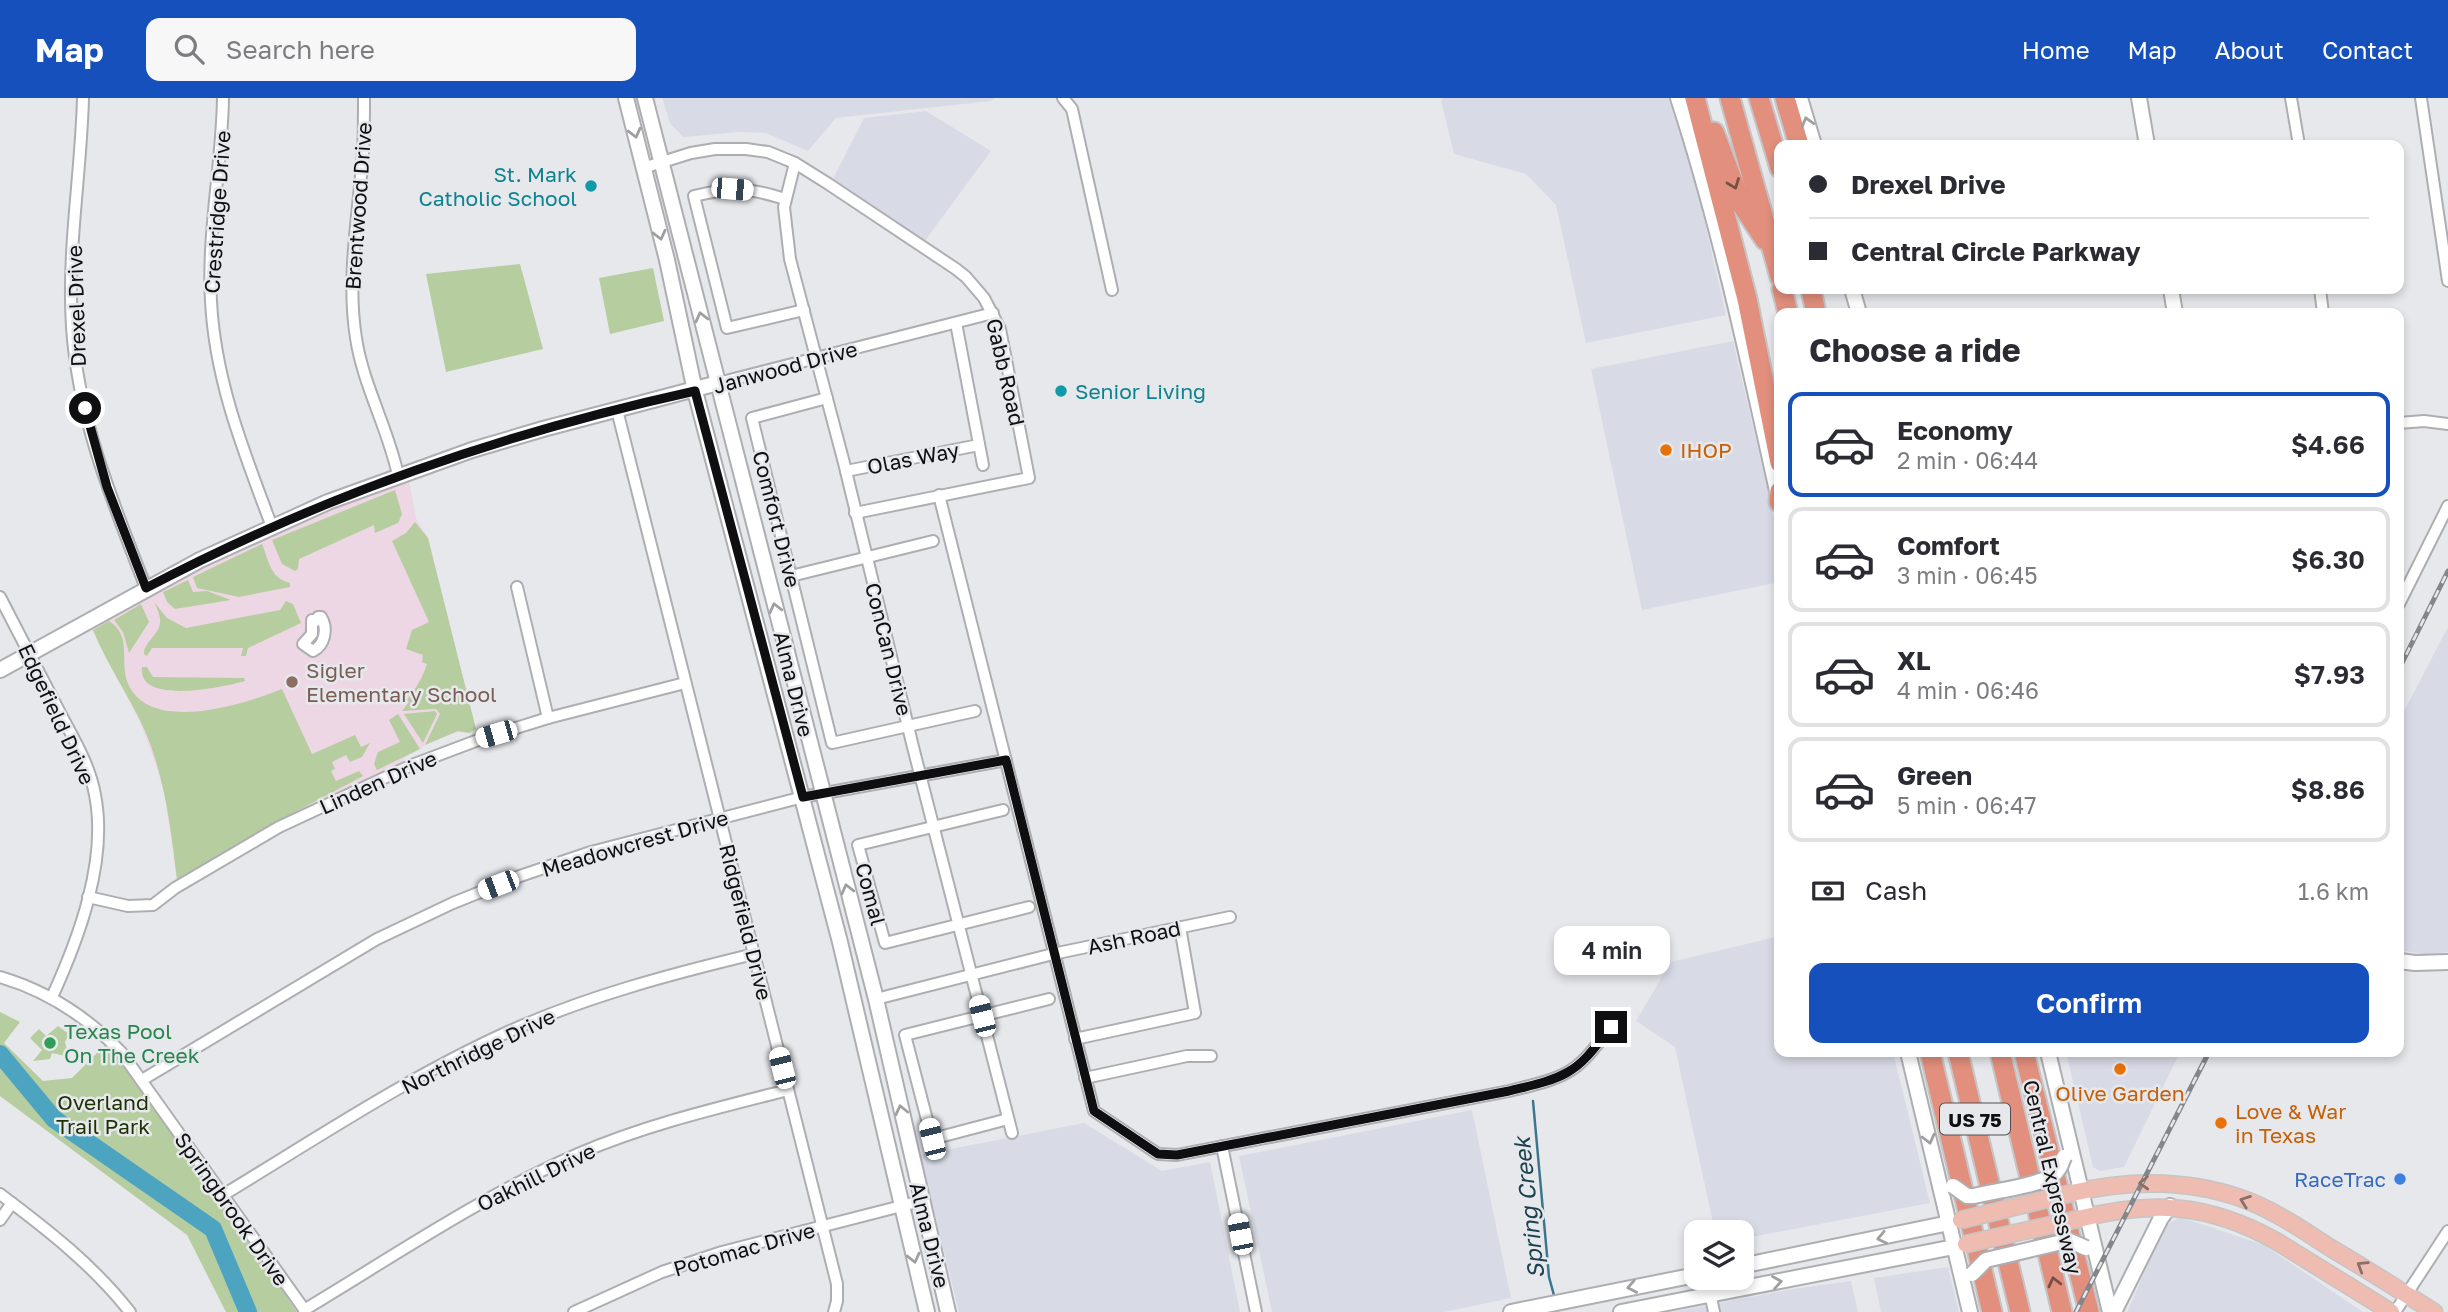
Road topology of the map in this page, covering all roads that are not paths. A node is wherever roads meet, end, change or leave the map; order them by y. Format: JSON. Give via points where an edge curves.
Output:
{"nodes":[{"id":1,"x":83,"y":98,"type":"edge"},
{"id":2,"x":223,"y":98,"type":"edge"},
{"id":3,"x":364,"y":98,"type":"edge"},
{"id":4,"x":626,"y":98,"type":"edge"},
{"id":5,"x":645,"y":98,"type":"edge"},
{"id":6,"x":1063,"y":98,"type":"edge"},
{"id":7,"x":1678,"y":98,"type":"edge"},
{"id":8,"x":1697,"y":98,"type":"edge"},
{"id":9,"x":1730,"y":98,"type":"edge"},
{"id":10,"x":1759,"y":98,"type":"edge"},
{"id":11,"x":1785,"y":98,"type":"edge"},
{"id":12,"x":1800,"y":98,"type":"edge"},
{"id":13,"x":2139,"y":98,"type":"edge"},
{"id":14,"x":2291,"y":98,"type":"edge"},
{"id":15,"x":2421,"y":98,"type":"edge"},
{"id":16,"x":1074,"y":103,"type":"edge"},
{"id":17,"x":1798,"y":140,"type":"edge"},
{"id":18,"x":1813,"y":140,"type":"edge"},
{"id":19,"x":2146,"y":140,"type":"edge"},
{"id":20,"x":2298,"y":140,"type":"edge"},
{"id":21,"x":1774,"y":148,"type":"edge"},
{"id":22,"x":661,"y":163,"type":"junction"},
{"id":23,"x":794,"y":163,"type":"junction"},
{"id":24,"x":643,"y":168,"type":"junction"},
{"id":25,"x":785,"y":199,"type":"junction"},
{"id":26,"x":1774,"y":252,"type":"edge"},
{"id":27,"x":1774,"y":254,"type":"edge"},
{"id":28,"x":2448,"y":281,"type":"edge"},
{"id":29,"x":1112,"y":290,"type":"dead end"},
{"id":30,"x":804,"y":310,"type":"junction"},
{"id":31,"x":993,"y":313,"type":"junction"},
{"id":32,"x":956,"y":323,"type":"junction"},
{"id":33,"x":817,"y":357,"type":"junction"},
{"id":34,"x":718,"y":383,"type":"junction"},
{"id":35,"x":695,"y":391,"type":"junction"},
{"id":36,"x":827,"y":398,"type":"junction"},
{"id":37,"x":617,"y":410,"type":"junction"},
{"id":38,"x":2404,"y":423,"type":"edge"},
{"id":39,"x":2448,"y":424,"type":"edge"},
{"id":40,"x":1774,"y":431,"type":"edge"},
{"id":41,"x":979,"y":445,"type":"junction"},
{"id":42,"x":983,"y":465,"type":"dead end"},
{"id":43,"x":846,"y":471,"type":"junction"},
{"id":44,"x":398,"y":475,"type":"junction"},
{"id":45,"x":1774,"y":480,"type":"edge"},
{"id":46,"x":939,"y":495,"type":"junction"},
{"id":47,"x":2448,"y":506,"type":"edge"},
{"id":48,"x":855,"y":513,"type":"junction"},
{"id":49,"x":272,"y":527,"type":"junction"},
{"id":50,"x":933,"y":541,"type":"dead end"},
{"id":51,"x":866,"y":558,"type":"junction"},
{"id":52,"x":791,"y":576,"type":"junction"},
{"id":53,"x":517,"y":587,"type":"dead end"},
{"id":54,"x":146,"y":588,"type":"junction"},
{"id":55,"x":2404,"y":594,"type":"edge"},
{"id":56,"x":0,"y":597,"type":"edge"},
{"id":57,"x":29,"y":654,"type":"junction"},
{"id":58,"x":0,"y":670,"type":"edge"},
{"id":59,"x":685,"y":683,"type":"junction"},
{"id":60,"x":975,"y":710,"type":"dead end"},
{"id":61,"x":548,"y":718,"type":"junction"},
{"id":62,"x":908,"y":726,"type":"junction"},
{"id":63,"x":1006,"y":760,"type":"junction"},
{"id":64,"x":920,"y":774,"type":"junction"},
{"id":65,"x":822,"y":793,"type":"junction"},
{"id":66,"x":803,"y":797,"type":"junction"},
{"id":67,"x":1003,"y":810,"type":"dead end"},
{"id":68,"x":720,"y":819,"type":"junction"},
{"id":69,"x":933,"y":826,"type":"junction"},
{"id":70,"x":88,"y":897,"type":"junction"},
{"id":71,"x":1029,"y":907,"type":"dead end"},
{"id":72,"x":1230,"y":917,"type":"dead end"},
{"id":73,"x":959,"y":926,"type":"junction"},
{"id":74,"x":1180,"y":927,"type":"junction"},
{"id":75,"x":754,"y":954,"type":"junction"},
{"id":76,"x":1053,"y":954,"type":"junction"},
{"id":77,"x":2404,"y":962,"type":"edge"},
{"id":78,"x":2448,"y":962,"type":"edge"},
{"id":79,"x":971,"y":974,"type":"junction"},
{"id":80,"x":0,"y":977,"type":"edge"},
{"id":81,"x":52,"y":997,"type":"junction"},
{"id":82,"x":876,"y":999,"type":"junction"},
{"id":83,"x":1049,"y":999,"type":"dead end"},
{"id":84,"x":982,"y":1016,"type":"junction"},
{"id":85,"x":1611,"y":1027,"type":"dead end"},
{"id":86,"x":1075,"y":1039,"type":"junction"},
{"id":87,"x":1211,"y":1056,"type":"dead end"},
{"id":88,"x":1909,"y":1057,"type":"edge"},
{"id":89,"x":1931,"y":1057,"type":"edge"},
{"id":90,"x":1959,"y":1057,"type":"edge"},
{"id":91,"x":2001,"y":1057,"type":"edge"},
{"id":92,"x":2025,"y":1057,"type":"edge"},
{"id":93,"x":2039,"y":1057,"type":"edge"},
{"id":94,"x":2049,"y":1057,"type":"edge"},
{"id":95,"x":1085,"y":1079,"type":"junction"},
{"id":96,"x":142,"y":1080,"type":"junction"},
{"id":97,"x":788,"y":1090,"type":"junction"},
{"id":98,"x":2039,"y":1109,"type":"junction"},
{"id":99,"x":1008,"y":1119,"type":"junction"},
{"id":100,"x":1012,"y":1133,"type":"dead end"},
{"id":101,"x":2068,"y":1135,"type":"junction"},
{"id":102,"x":1222,"y":1146,"type":"junction"},
{"id":103,"x":1936,"y":1169,"type":"junction"},
{"id":104,"x":2077,"y":1192,"type":"junction"},
{"id":105,"x":0,"y":1194,"type":"edge"},
{"id":106,"x":223,"y":1195,"type":"junction"},
{"id":107,"x":921,"y":1201,"type":"junction"},
{"id":108,"x":12,"y":1203,"type":"junction"},
{"id":109,"x":2170,"y":1206,"type":"junction"},
{"id":110,"x":901,"y":1207,"type":"junction"},
{"id":111,"x":2082,"y":1218,"type":"junction"},
{"id":112,"x":2282,"y":1218,"type":"junction"},
{"id":113,"x":0,"y":1220,"type":"edge"},
{"id":114,"x":1955,"y":1222,"type":"junction"},
{"id":115,"x":822,"y":1227,"type":"junction"},
{"id":116,"x":2448,"y":1231,"type":"edge"},
{"id":117,"x":2276,"y":1241,"type":"junction"},
{"id":118,"x":1960,"y":1246,"type":"junction"},
{"id":119,"x":2091,"y":1251,"type":"junction"},
{"id":120,"x":1754,"y":1263,"type":"edge"},
{"id":121,"x":1684,"y":1277,"type":"edge"},
{"id":122,"x":1709,"y":1290,"type":"edge"},
{"id":123,"x":2405,"y":1293,"type":"junction"},
{"id":124,"x":1710,"y":1294,"type":"junction"},
{"id":125,"x":1969,"y":1308,"type":"edge"},
{"id":126,"x":305,"y":1311,"type":"edge"},
{"id":127,"x":129,"y":1312,"type":"edge"},
{"id":128,"x":574,"y":1312,"type":"edge"},
{"id":129,"x":834,"y":1312,"type":"edge"},
{"id":130,"x":927,"y":1312,"type":"edge"},
{"id":131,"x":948,"y":1312,"type":"edge"},
{"id":132,"x":1256,"y":1312,"type":"edge"},
{"id":133,"x":1511,"y":1312,"type":"edge"},
{"id":134,"x":1621,"y":1312,"type":"edge"},
{"id":135,"x":1714,"y":1312,"type":"edge"},
{"id":136,"x":1992,"y":1312,"type":"edge"},
{"id":137,"x":2021,"y":1312,"type":"edge"},
{"id":138,"x":2062,"y":1312,"type":"edge"},
{"id":139,"x":2089,"y":1312,"type":"edge"},
{"id":140,"x":2112,"y":1312,"type":"edge"},
{"id":141,"x":2393,"y":1312,"type":"edge"},
{"id":142,"x":2434,"y":1312,"type":"edge"}],
"edges":[{"from":1,"to":54,"type":"street","name":"Drexel Drive","via":[[71,275],[76,356],[90,434]]},
{"from":2,"to":49,"type":"street","name":"Crestridge Drive","via":[[212,253],[214,337],[236,431]]},
{"from":3,"to":44,"type":"street","name":"Brentwood Drive","via":[[352,308],[366,380]]},
{"from":4,"to":24,"type":"main road","name":"Alma Drive","one_way":true},
{"from":5,"to":22,"type":"main road","name":"Alma Drive"},
{"from":6,"to":16,"type":"street"},
{"from":7,"to":45,"type":"main road","via":[[1729,274]]},
{"from":8,"to":27,"type":"highway","one_way":true,"via":[[1742,205]]},
{"from":8,"to":40,"type":"highway"},
{"from":9,"to":26,"type":"highway"},
{"from":10,"to":21,"type":"highway"},
{"from":11,"to":17,"type":"highway"},
{"from":18,"to":12,"type":"main road","one_way":true},
{"from":13,"to":19,"type":"main road"},
{"from":14,"to":20,"type":"street"},
{"from":15,"to":28,"type":"street"},
{"from":16,"to":29,"type":"street"},
{"from":22,"to":23,"type":"street","via":[[715,149],[746,149]]},
{"from":22,"to":24,"type":"street"},
{"from":34,"to":22,"type":"main road","name":"Alma Drive","one_way":true},
{"from":23,"to":25,"type":"street","name":"ConCan Drive"},
{"from":23,"to":31,"type":"street","name":"Gabb Road","via":[[966,276]]},
{"from":24,"to":35,"type":"main road","name":"Alma Drive","one_way":true},
{"from":25,"to":30,"type":"street","name":"ConCan Drive","via":[[790,259]]},
{"from":25,"to":30,"type":"street","via":[[729,188],[694,196],[727,328]]},
{"from":30,"to":33,"type":"street","name":"ConCan Drive"},
{"from":31,"to":32,"type":"street","name":"Janwood Drive"},
{"from":31,"to":46,"type":"street","name":"Gabb Road","via":[[1029,478]]},
{"from":32,"to":33,"type":"street","name":"Janwood Drive"},
{"from":32,"to":41,"type":"street"},
{"from":33,"to":34,"type":"street","name":"Janwood Drive"},
{"from":33,"to":36,"type":"street","name":"ConCan Drive"},
{"from":34,"to":35,"type":"main road","name":"Janwood Drive"},
{"from":65,"to":34,"type":"main road","name":"Alma Drive","one_way":true},
{"from":35,"to":37,"type":"main road","name":"Janwood Drive"},
{"from":35,"to":66,"type":"main road","name":"Alma Drive"},
{"from":36,"to":43,"type":"street","name":"ConCan Drive"},
{"from":36,"to":52,"type":"street","name":"Comfort Drive","via":[[751,418]]},
{"from":37,"to":44,"type":"main road","name":"Janwood Drive"},
{"from":37,"to":59,"type":"street","name":"Ridgefield Drive"},
{"from":38,"to":39,"type":"street"},
{"from":41,"to":42,"type":"street"},
{"from":41,"to":43,"type":"street","name":"Olas Way"},
{"from":43,"to":48,"type":"street","name":"ConCan Drive"},
{"from":44,"to":49,"type":"main road","name":"Janwood Drive"},
{"from":46,"to":48,"type":"street"},
{"from":46,"to":63,"type":"street"},
{"from":47,"to":55,"type":"street"},
{"from":48,"to":51,"type":"street","name":"ConCan Drive"},
{"from":49,"to":54,"type":"main road","name":"Janwood Drive"},
{"from":50,"to":51,"type":"street"},
{"from":51,"to":52,"type":"street"},
{"from":51,"to":62,"type":"street","name":"ConCan Drive"},
{"from":52,"to":62,"type":"street","name":"Comfort Drive","via":[[832,743]]},
{"from":53,"to":61,"type":"street"},
{"from":54,"to":57,"type":"main road","name":"Janwood Drive"},
{"from":56,"to":57,"type":"street","name":"Edgefield Drive"},
{"from":57,"to":58,"type":"main road","name":"Janwood Drive"},
{"from":57,"to":70,"type":"street","name":"Edgefield Drive","via":[[79,749],[95,794],[99,823]]},
{"from":59,"to":61,"type":"street","name":"Linden Drive"},
{"from":59,"to":68,"type":"street","name":"Ridgefield Drive"},
{"from":60,"to":62,"type":"street"},
{"from":61,"to":70,"type":"street","name":"Linden Drive","via":[[412,765],[291,822],[153,905],[128,906]]},
{"from":62,"to":64,"type":"street","name":"ConCan Drive"},
{"from":63,"to":64,"type":"street","name":"Meadowcrest Drive"},
{"from":63,"to":76,"type":"street"},
{"from":64,"to":65,"type":"street","name":"Meadowcrest Drive"},
{"from":64,"to":69,"type":"street","name":"ConCan Drive"},
{"from":65,"to":66,"type":"street","name":"Meadowcrest Drive"},
{"from":82,"to":65,"type":"main road","name":"Alma Drive","one_way":true},
{"from":66,"to":68,"type":"street","name":"Meadowcrest Drive"},
{"from":66,"to":110,"type":"main road","name":"Alma Drive"},
{"from":67,"to":69,"type":"street"},
{"from":68,"to":75,"type":"street","name":"Ridgefield Drive"},
{"from":68,"to":96,"type":"street","name":"Meadowcrest Drive","via":[[591,852],[453,903],[377,939]]},
{"from":69,"to":73,"type":"street","name":"ConCan Drive"},
{"from":69,"to":73,"type":"street","name":"Comal","via":[[858,845],[885,943]]},
{"from":70,"to":81,"type":"street","name":"Edgefield Drive","via":[[72,952]]},
{"from":71,"to":73,"type":"street"},
{"from":72,"to":74,"type":"street","name":"Ash Road"},
{"from":73,"to":79,"type":"street","name":"ConCan Drive"},
{"from":74,"to":76,"type":"street","name":"Ash Road"},
{"from":74,"to":86,"type":"street","via":[[1195,1013]]},
{"from":75,"to":97,"type":"street","name":"Ridgefield Drive"},
{"from":75,"to":106,"type":"street","name":"Northridge Drive","via":[[620,990],[510,1031],[395,1091]]},
{"from":76,"to":79,"type":"street","name":"Ash Road"},
{"from":76,"to":86,"type":"street"},
{"from":77,"to":78,"type":"main road"},
{"from":79,"to":82,"type":"street","name":"Ash Road"},
{"from":79,"to":84,"type":"street","name":"ConCan Drive"},
{"from":80,"to":81,"type":"street","name":"Springbrook Drive"},
{"from":81,"to":96,"type":"street","name":"Springbrook Drive","via":[[102,1032]]},
{"from":107,"to":82,"type":"main road","name":"Alma Drive","one_way":true},
{"from":83,"to":84,"type":"street"},
{"from":84,"to":99,"type":"street","name":"ConCan Drive"},
{"from":84,"to":99,"type":"street","via":[[905,1035],[932,1139]]},
{"from":85,"to":102,"type":"street","via":[[1588,1057],[1569,1072],[1546,1081]]},
{"from":86,"to":95,"type":"street"},
{"from":87,"to":95,"type":"street","via":[[1188,1056]]},
{"from":88,"to":103,"type":"main road","one_way":true},
{"from":89,"to":136,"type":"highway"},
{"from":90,"to":137,"type":"highway","number":"US 75"},
{"from":138,"to":91,"type":"highway","name":"Central Expressway","number":"US 75","one_way":true},
{"from":92,"to":98,"type":"highway"},
{"from":93,"to":98,"type":"highway","via":[[2045,1086]]},
{"from":94,"to":101,"type":"main road","name":"Central Expressway"},
{"from":95,"to":102,"type":"street","via":[[1094,1111],[1158,1154]]},
{"from":96,"to":106,"type":"street","name":"Springbrook Drive"},
{"from":97,"to":115,"type":"street","name":"Ridgefield Drive"},
{"from":97,"to":126,"type":"street","name":"Oakhill Drive","via":[[686,1117],[581,1153],[483,1202]]},
{"from":98,"to":139,"type":"highway"},
{"from":99,"to":100,"type":"street","name":"ConCan Drive"},
{"from":101,"to":103,"type":"main road","bridge":true,"via":[[2060,1168],[2039,1181],[1967,1196]]},
{"from":101,"to":104,"type":"main road","name":"Central Expressway"},
{"from":102,"to":132,"type":"street"},
{"from":103,"to":114,"type":"main road"},
{"from":104,"to":111,"type":"main road","name":"Central Expressway"},
{"from":112,"to":104,"type":"main road","one_way":true,"via":[[2249,1201],[2183,1185],[2141,1183]]},
{"from":104,"to":114,"type":"main road","bridge":true},
{"from":105,"to":108,"type":"street"},
{"from":106,"to":126,"type":"street","name":"Springbrook Drive"},
{"from":107,"to":110,"type":"street","name":"Potomac Drive"},
{"from":107,"to":131,"type":"main road","name":"Alma Drive"},
{"from":108,"to":113,"type":"street"},
{"from":108,"to":127,"type":"street","via":[[76,1253]]},
{"from":109,"to":111,"type":"main road","via":[[2128,1208]]},
{"from":109,"to":117,"type":"main road","via":[[2215,1215]]},
{"from":109,"to":140,"type":"main road"},
{"from":110,"to":115,"type":"street","name":"Potomac Drive"},
{"from":110,"to":130,"type":"main road","name":"Alma Drive","one_way":true},
{"from":111,"to":118,"type":"main road","bridge":true},
{"from":111,"to":119,"type":"main road","name":"Central Expressway"},
{"from":112,"to":117,"type":"main road"},
{"from":123,"to":112,"type":"main road","one_way":true},
{"from":114,"to":118,"type":"main road"},
{"from":114,"to":120,"type":"main road","one_way":true},
{"from":115,"to":128,"type":"street","name":"Potomac Drive","via":[[662,1272]]},
{"from":115,"to":129,"type":"street","name":"Ridgefield Drive","via":[[836,1284]]},
{"from":116,"to":123,"type":"street"},
{"from":117,"to":141,"type":"main road"},
{"from":124,"to":118,"type":"main road","one_way":true},
{"from":118,"to":125,"type":"main road"},
{"from":119,"to":125,"type":"main road","bridge":true,"via":[[2070,1241],[1986,1260],[1972,1274]]},
{"from":119,"to":140,"type":"main road","name":"Central Expressway"},
{"from":121,"to":133,"type":"main road","one_way":true},
{"from":122,"to":124,"type":"street"},
{"from":123,"to":141,"type":"street"},
{"from":123,"to":142,"type":"main road"},
{"from":124,"to":134,"type":"main road"},
{"from":124,"to":135,"type":"street"}]}
